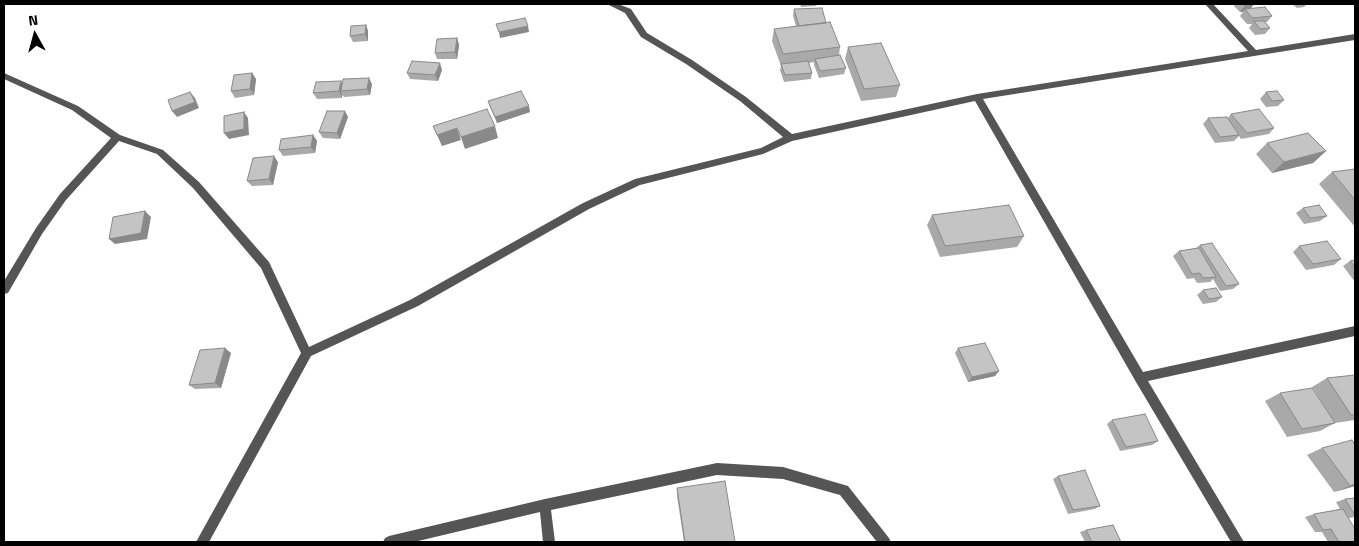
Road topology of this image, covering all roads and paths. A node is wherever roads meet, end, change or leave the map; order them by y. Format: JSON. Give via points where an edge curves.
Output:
{"nodes":[{"id":1,"x":611,"y":4,"type":"edge"},
{"id":2,"x":1209,"y":4,"type":"edge"},
{"id":3,"x":1355,"y":36,"type":"edge"},
{"id":4,"x":1254,"y":53,"type":"junction"},
{"id":5,"x":4,"y":76,"type":"edge"},
{"id":6,"x":977,"y":97,"type":"junction"},
{"id":7,"x":117,"y":136,"type":"junction"},
{"id":8,"x":790,"y":138,"type":"junction"},
{"id":9,"x":4,"y":290,"type":"edge"},
{"id":10,"x":1355,"y":331,"type":"edge"},
{"id":11,"x":307,"y":353,"type":"junction"},
{"id":12,"x":1140,"y":378,"type":"junction"},
{"id":13,"x":545,"y":505,"type":"junction"},
{"id":14,"x":202,"y":542,"type":"edge"},
{"id":15,"x":389,"y":542,"type":"edge"},
{"id":16,"x":549,"y":542,"type":"edge"},
{"id":17,"x":885,"y":542,"type":"edge"},
{"id":18,"x":1238,"y":542,"type":"edge"}],
"edges":[{"from":1,"to":8,"type":"street","via":[[628,11],[644,35],[743,99]]},
{"from":2,"to":4,"type":"street"},
{"from":3,"to":4,"type":"street"},
{"from":4,"to":6,"type":"street"},
{"from":5,"to":7,"type":"street","via":[[75,108]]},
{"from":6,"to":8,"type":"street"},
{"from":6,"to":12,"type":"street"},
{"from":7,"to":9,"type":"street","via":[[63,197],[34,238]]},
{"from":7,"to":11,"type":"street","via":[[160,152],[224,215],[265,265]]},
{"from":8,"to":11,"type":"street","via":[[762,150],[638,182],[586,206],[414,303]]},
{"from":10,"to":12,"type":"street"},
{"from":11,"to":14,"type":"street"},
{"from":12,"to":18,"type":"street"},
{"from":13,"to":15,"type":"street"},
{"from":13,"to":16,"type":"street"},
{"from":13,"to":17,"type":"street","via":[[717,469],[783,473],[844,490]]}]}
